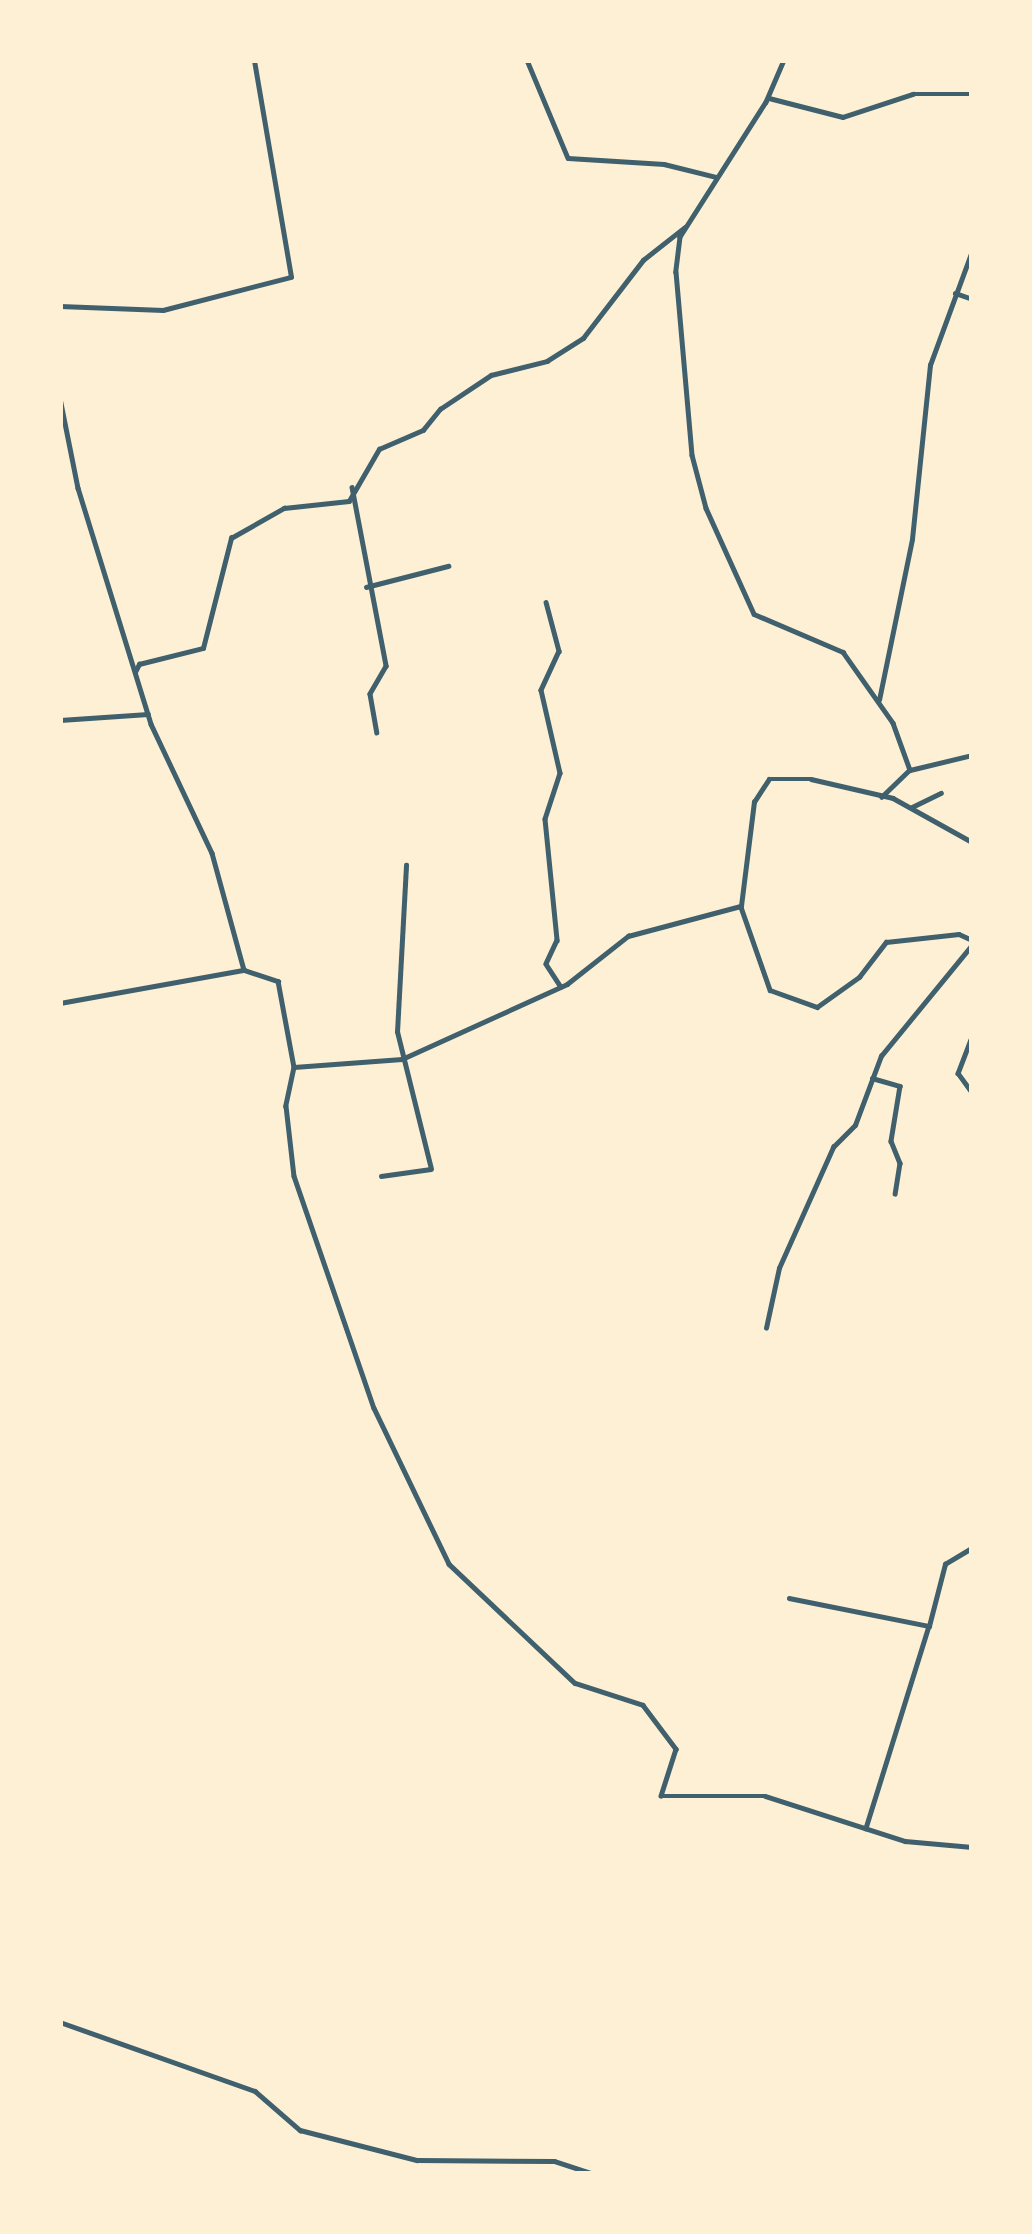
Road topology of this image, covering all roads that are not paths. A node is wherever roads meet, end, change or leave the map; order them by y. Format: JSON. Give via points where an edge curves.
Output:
{"nodes":[{"id":1,"x":254,"y":60,"type":"edge"},
{"id":2,"x":527,"y":60,"type":"edge"},
{"id":3,"x":784,"y":60,"type":"edge"},
{"id":4,"x":972,"y":94,"type":"edge"},
{"id":5,"x":769,"y":98,"type":"junction"},
{"id":6,"x":716,"y":177,"type":"junction"},
{"id":7,"x":685,"y":227,"type":"junction"},
{"id":8,"x":972,"y":251,"type":"edge"},
{"id":9,"x":956,"y":293,"type":"junction"},
{"id":10,"x":972,"y":299,"type":"edge"},
{"id":11,"x":60,"y":306,"type":"edge"},
{"id":12,"x":60,"y":398,"type":"edge"},
{"id":13,"x":353,"y":490,"type":"junction"},
{"id":14,"x":448,"y":566,"type":"dead end"},
{"id":15,"x":366,"y":587,"type":"junction"},
{"id":16,"x":546,"y":602,"type":"dead end"},
{"id":17,"x":135,"y":672,"type":"junction"},
{"id":18,"x":879,"y":700,"type":"junction"},
{"id":19,"x":148,"y":714,"type":"junction"},
{"id":20,"x":60,"y":720,"type":"edge"},
{"id":21,"x":377,"y":731,"type":"dead end"},
{"id":22,"x":972,"y":755,"type":"edge"},
{"id":23,"x":910,"y":770,"type":"junction"},
{"id":24,"x":941,"y":793,"type":"dead end"},
{"id":25,"x":882,"y":796,"type":"junction"},
{"id":26,"x":912,"y":807,"type":"junction"},
{"id":27,"x":972,"y":842,"type":"edge"},
{"id":28,"x":406,"y":865,"type":"dead end"},
{"id":29,"x":741,"y":906,"type":"junction"},
{"id":30,"x":972,"y":942,"type":"edge"},
{"id":31,"x":244,"y":970,"type":"junction"},
{"id":32,"x":561,"y":987,"type":"junction"},
{"id":33,"x":60,"y":1003,"type":"edge"},
{"id":34,"x":972,"y":1036,"type":"edge"},
{"id":35,"x":402,"y":1059,"type":"junction"},
{"id":36,"x":294,"y":1067,"type":"junction"},
{"id":37,"x":872,"y":1078,"type":"junction"},
{"id":38,"x":972,"y":1092,"type":"edge"},
{"id":39,"x":381,"y":1176,"type":"dead end"},
{"id":40,"x":895,"y":1194,"type":"dead end"},
{"id":41,"x":766,"y":1328,"type":"dead end"},
{"id":42,"x":972,"y":1548,"type":"edge"},
{"id":43,"x":789,"y":1598,"type":"dead end"},
{"id":44,"x":929,"y":1626,"type":"junction"},
{"id":45,"x":866,"y":1828,"type":"junction"},
{"id":46,"x":972,"y":1847,"type":"edge"},
{"id":47,"x":60,"y":2022,"type":"edge"},
{"id":48,"x":594,"y":2174,"type":"edge"}],
"edges":[{"from":1,"to":11,"type":"street","via":[[291,277],[163,310]]},
{"from":2,"to":6,"type":"street","via":[[568,158],[664,164]]},
{"from":3,"to":5,"type":"street"},
{"from":4,"to":5,"type":"street","via":[[913,94],[852,116]]},
{"from":5,"to":6,"type":"street"},
{"from":6,"to":7,"type":"street"},
{"from":7,"to":13,"type":"street","via":[[643,260],[584,338],[547,361],[478,382],[423,430],[379,448]]},
{"from":7,"to":18,"type":"street","via":[[676,272],[692,455],[706,508],[754,614],[843,652]]},
{"from":8,"to":9,"type":"street"},
{"from":9,"to":10,"type":"street"},
{"from":9,"to":18,"type":"street","via":[[931,365],[912,539]]},
{"from":12,"to":17,"type":"street","via":[[78,488]]},
{"from":13,"to":15,"type":"street"},
{"from":13,"to":17,"type":"street","via":[[344,504],[284,508],[227,541],[202,648]]},
{"from":14,"to":15,"type":"street"},
{"from":15,"to":21,"type":"street","via":[[386,666],[370,694]]},
{"from":16,"to":32,"type":"street","via":[[559,651],[541,690],[560,773],[545,819],[557,940],[546,964]]},
{"from":17,"to":19,"type":"street"},
{"from":18,"to":23,"type":"street"},
{"from":19,"to":20,"type":"street"},
{"from":19,"to":31,"type":"street","via":[[212,853]]},
{"from":22,"to":23,"type":"street"},
{"from":23,"to":25,"type":"street"},
{"from":24,"to":26,"type":"street"},
{"from":25,"to":26,"type":"street"},
{"from":25,"to":29,"type":"street","via":[[812,779],[762,782]]},
{"from":26,"to":27,"type":"street"},
{"from":28,"to":35,"type":"street","via":[[397,1008]]},
{"from":29,"to":30,"type":"street","via":[[770,990],[817,1007],[859,977],[886,942],[959,934]]},
{"from":29,"to":32,"type":"street","via":[[628,936]]},
{"from":30,"to":37,"type":"street","via":[[897,1032]]},
{"from":31,"to":33,"type":"street"},
{"from":31,"to":36,"type":"street","via":[[278,981]]},
{"from":32,"to":35,"type":"street"},
{"from":34,"to":38,"type":"street","via":[[958,1073]]},
{"from":35,"to":36,"type":"street"},
{"from":35,"to":39,"type":"street","via":[[431,1169]]},
{"from":36,"to":45,"type":"street","via":[[286,1106],[294,1176],[374,1408],[449,1564],[575,1683],[643,1705],[676,1749],[661,1796],[765,1796]]},
{"from":37,"to":40,"type":"street","via":[[900,1086],[891,1141],[899,1163]]},
{"from":37,"to":41,"type":"street","via":[[779,1268]]},
{"from":42,"to":44,"type":"street","via":[[945,1564]]},
{"from":43,"to":44,"type":"street"},
{"from":44,"to":45,"type":"street"},
{"from":45,"to":46,"type":"street","via":[[923,1845]]},
{"from":47,"to":48,"type":"street","via":[[255,2091],[293,2128],[417,2159],[554,2161]]}]}
